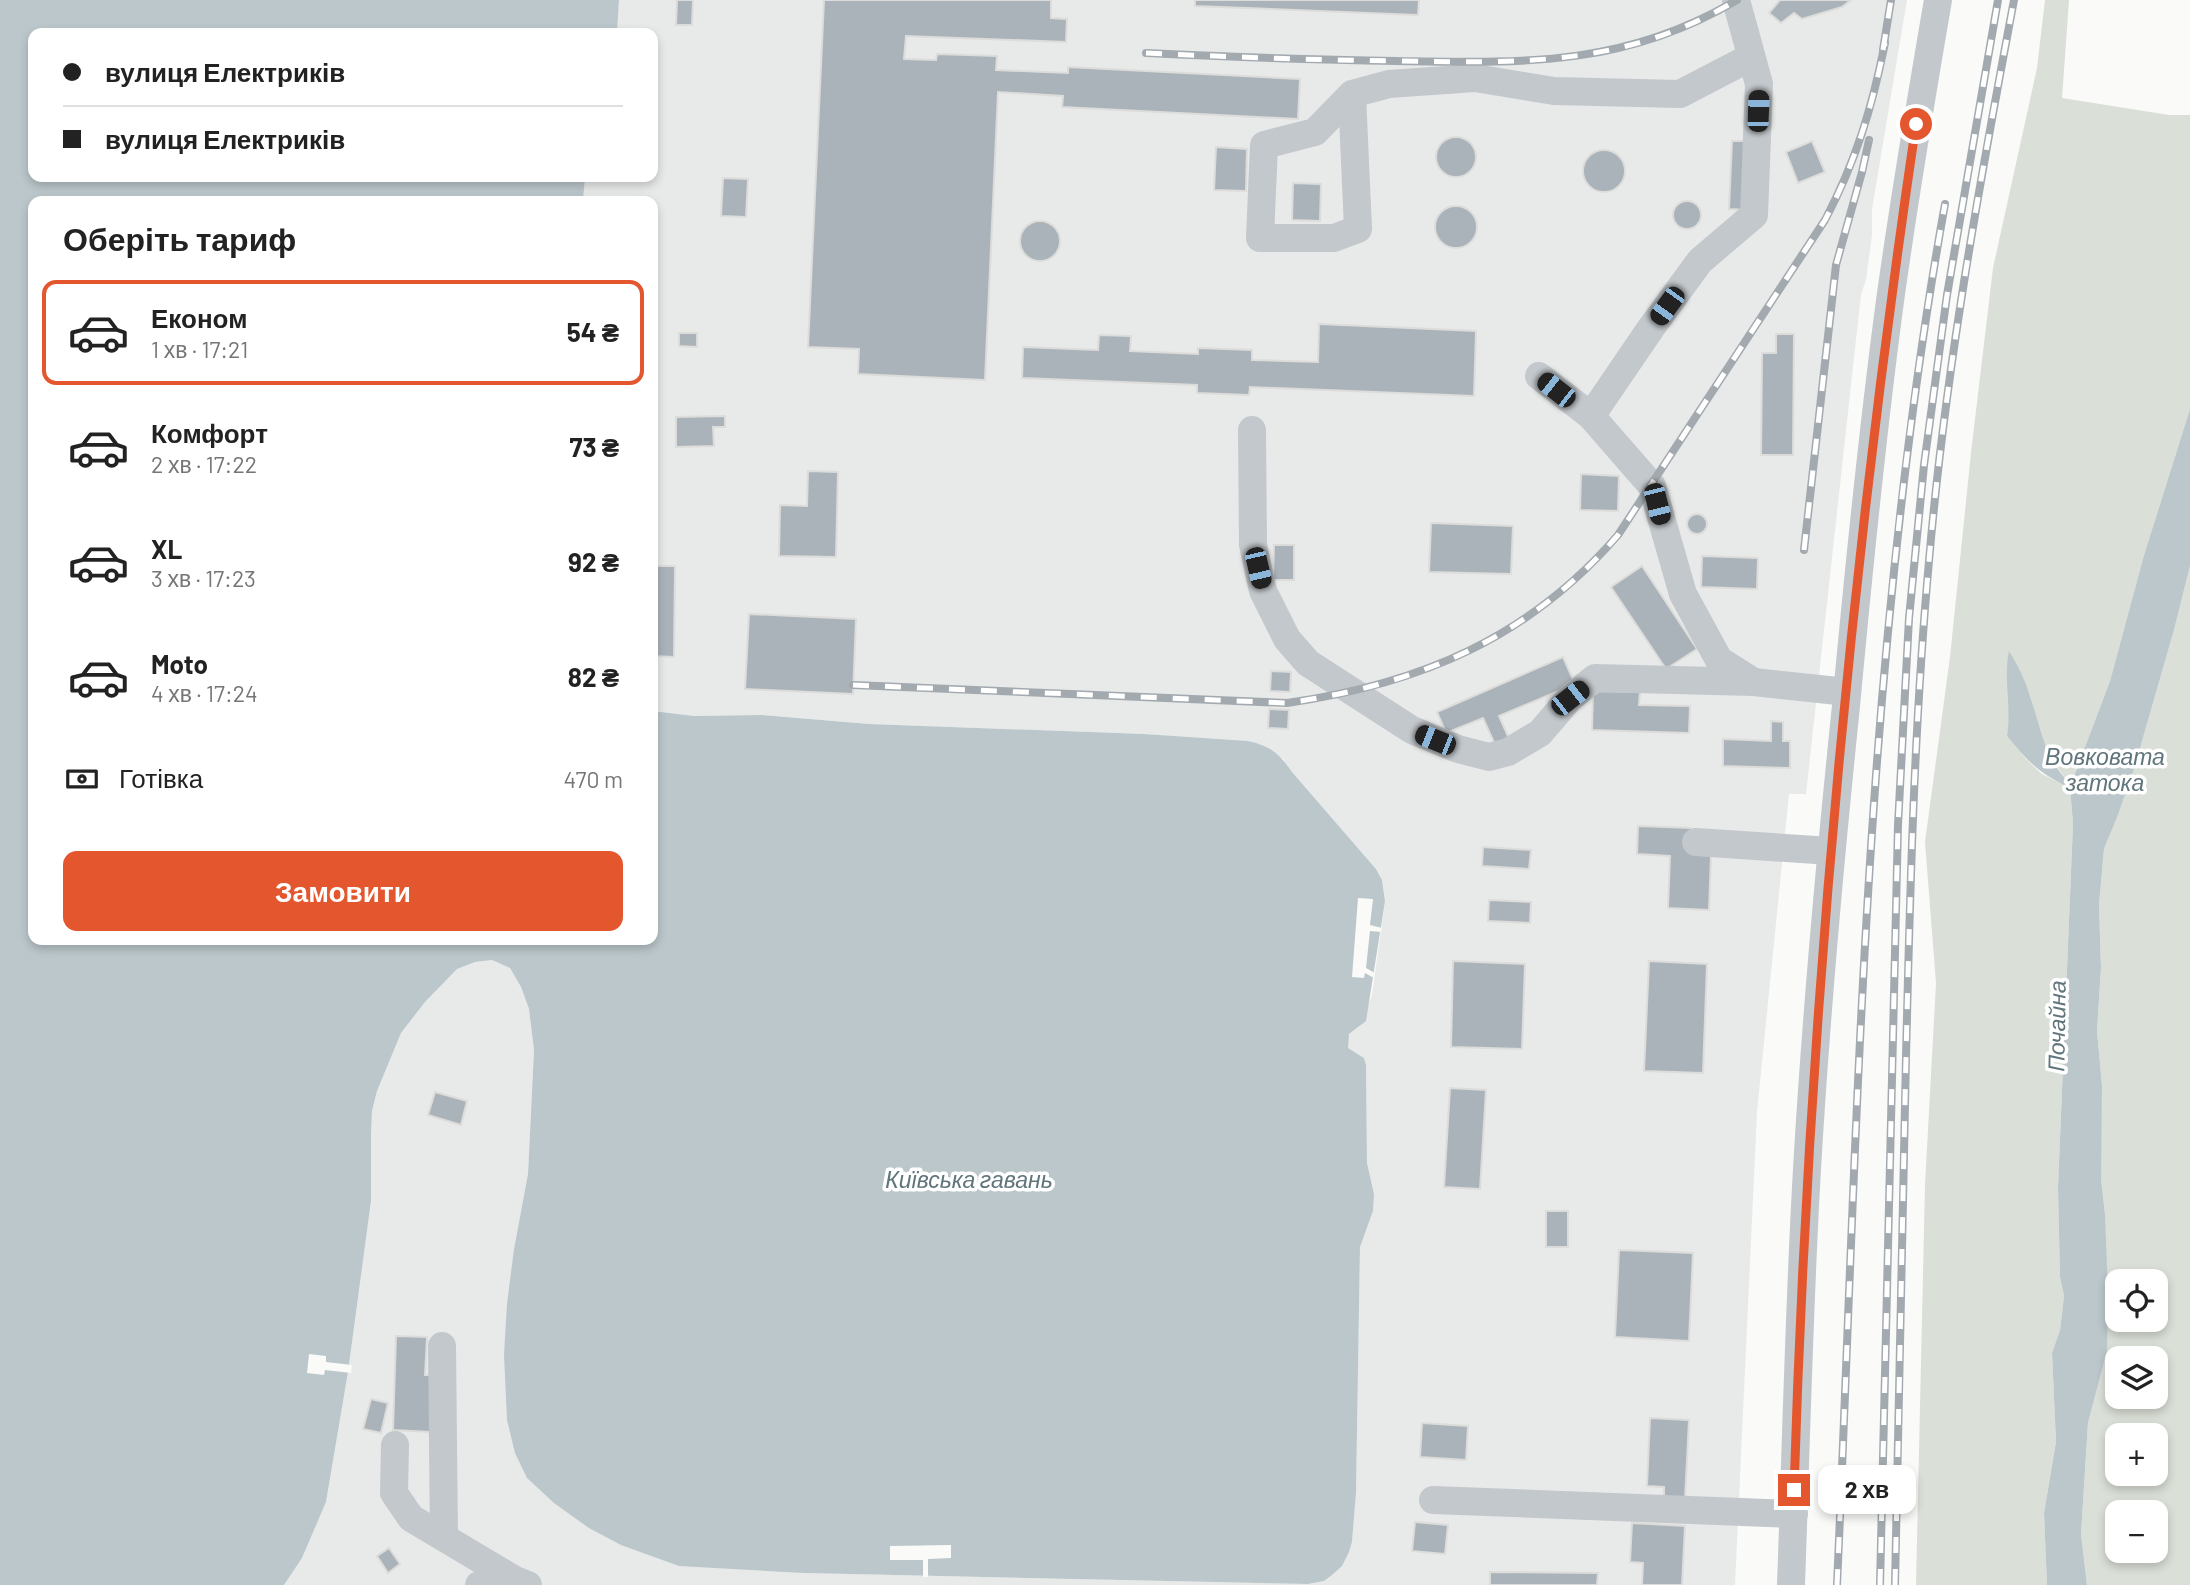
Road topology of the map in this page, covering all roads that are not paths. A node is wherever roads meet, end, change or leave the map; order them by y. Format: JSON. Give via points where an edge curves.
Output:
{"nodes":[{"id":1,"x":1735,"y":0,"type":"edge"},
{"id":2,"x":1938,"y":0,"type":"edge"},
{"id":3,"x":1751,"y":57,"type":"junction"},
{"id":4,"x":1352,"y":94,"type":"junction"},
{"id":5,"x":1539,"y":376,"type":"dead end"},
{"id":6,"x":1591,"y":416,"type":"junction"},
{"id":7,"x":1252,"y":430,"type":"dead end"},
{"id":8,"x":1754,"y":682,"type":"junction"},
{"id":9,"x":1847,"y":692,"type":"junction"},
{"id":10,"x":1696,"y":842,"type":"dead end"},
{"id":11,"x":1831,"y":851,"type":"junction"},
{"id":12,"x":442,"y":1346,"type":"dead end"},
{"id":13,"x":395,"y":1445,"type":"dead end"},
{"id":14,"x":1433,"y":1500,"type":"dead end"},
{"id":15,"x":1794,"y":1514,"type":"junction"},
{"id":16,"x":444,"y":1537,"type":"junction"},
{"id":17,"x":522,"y":1582,"type":"edge"},
{"id":18,"x":479,"y":1585,"type":"edge"},
{"id":19,"x":1791,"y":1585,"type":"edge"}],
"edges":[{"from":1,"to":3,"type":"street"},
{"from":2,"to":9,"type":"street","via":[[1888,314]]},
{"from":3,"to":4,"type":"street","via":[[1680,94],[1554,91],[1475,78],[1389,84]]},
{"from":3,"to":6,"type":"street","via":[[1759,85],[1754,215],[1700,261]]},
{"from":4,"to":4,"type":"street","via":[[1358,229],[1335,239],[1260,238],[1264,145],[1315,132]]},
{"from":5,"to":6,"type":"street"},
{"from":6,"to":8,"type":"street","via":[[1652,486],[1683,594],[1719,660]]},
{"from":7,"to":8,"type":"street","via":[[1253,545],[1263,591],[1287,639],[1308,663],[1412,730],[1489,757],[1508,752],[1540,733],[1570,698],[1595,678]]},
{"from":8,"to":9,"type":"street"},
{"from":9,"to":11,"type":"street"},
{"from":10,"to":11,"type":"street"},
{"from":11,"to":15,"type":"street","via":[[1807,1172]]},
{"from":12,"to":16,"type":"street"},
{"from":13,"to":16,"type":"street","via":[[394,1493],[411,1518]]},
{"from":14,"to":15,"type":"street"},
{"from":15,"to":19,"type":"street"},
{"from":16,"to":17,"type":"street"},
{"from":17,"to":18,"type":"street"}]}
